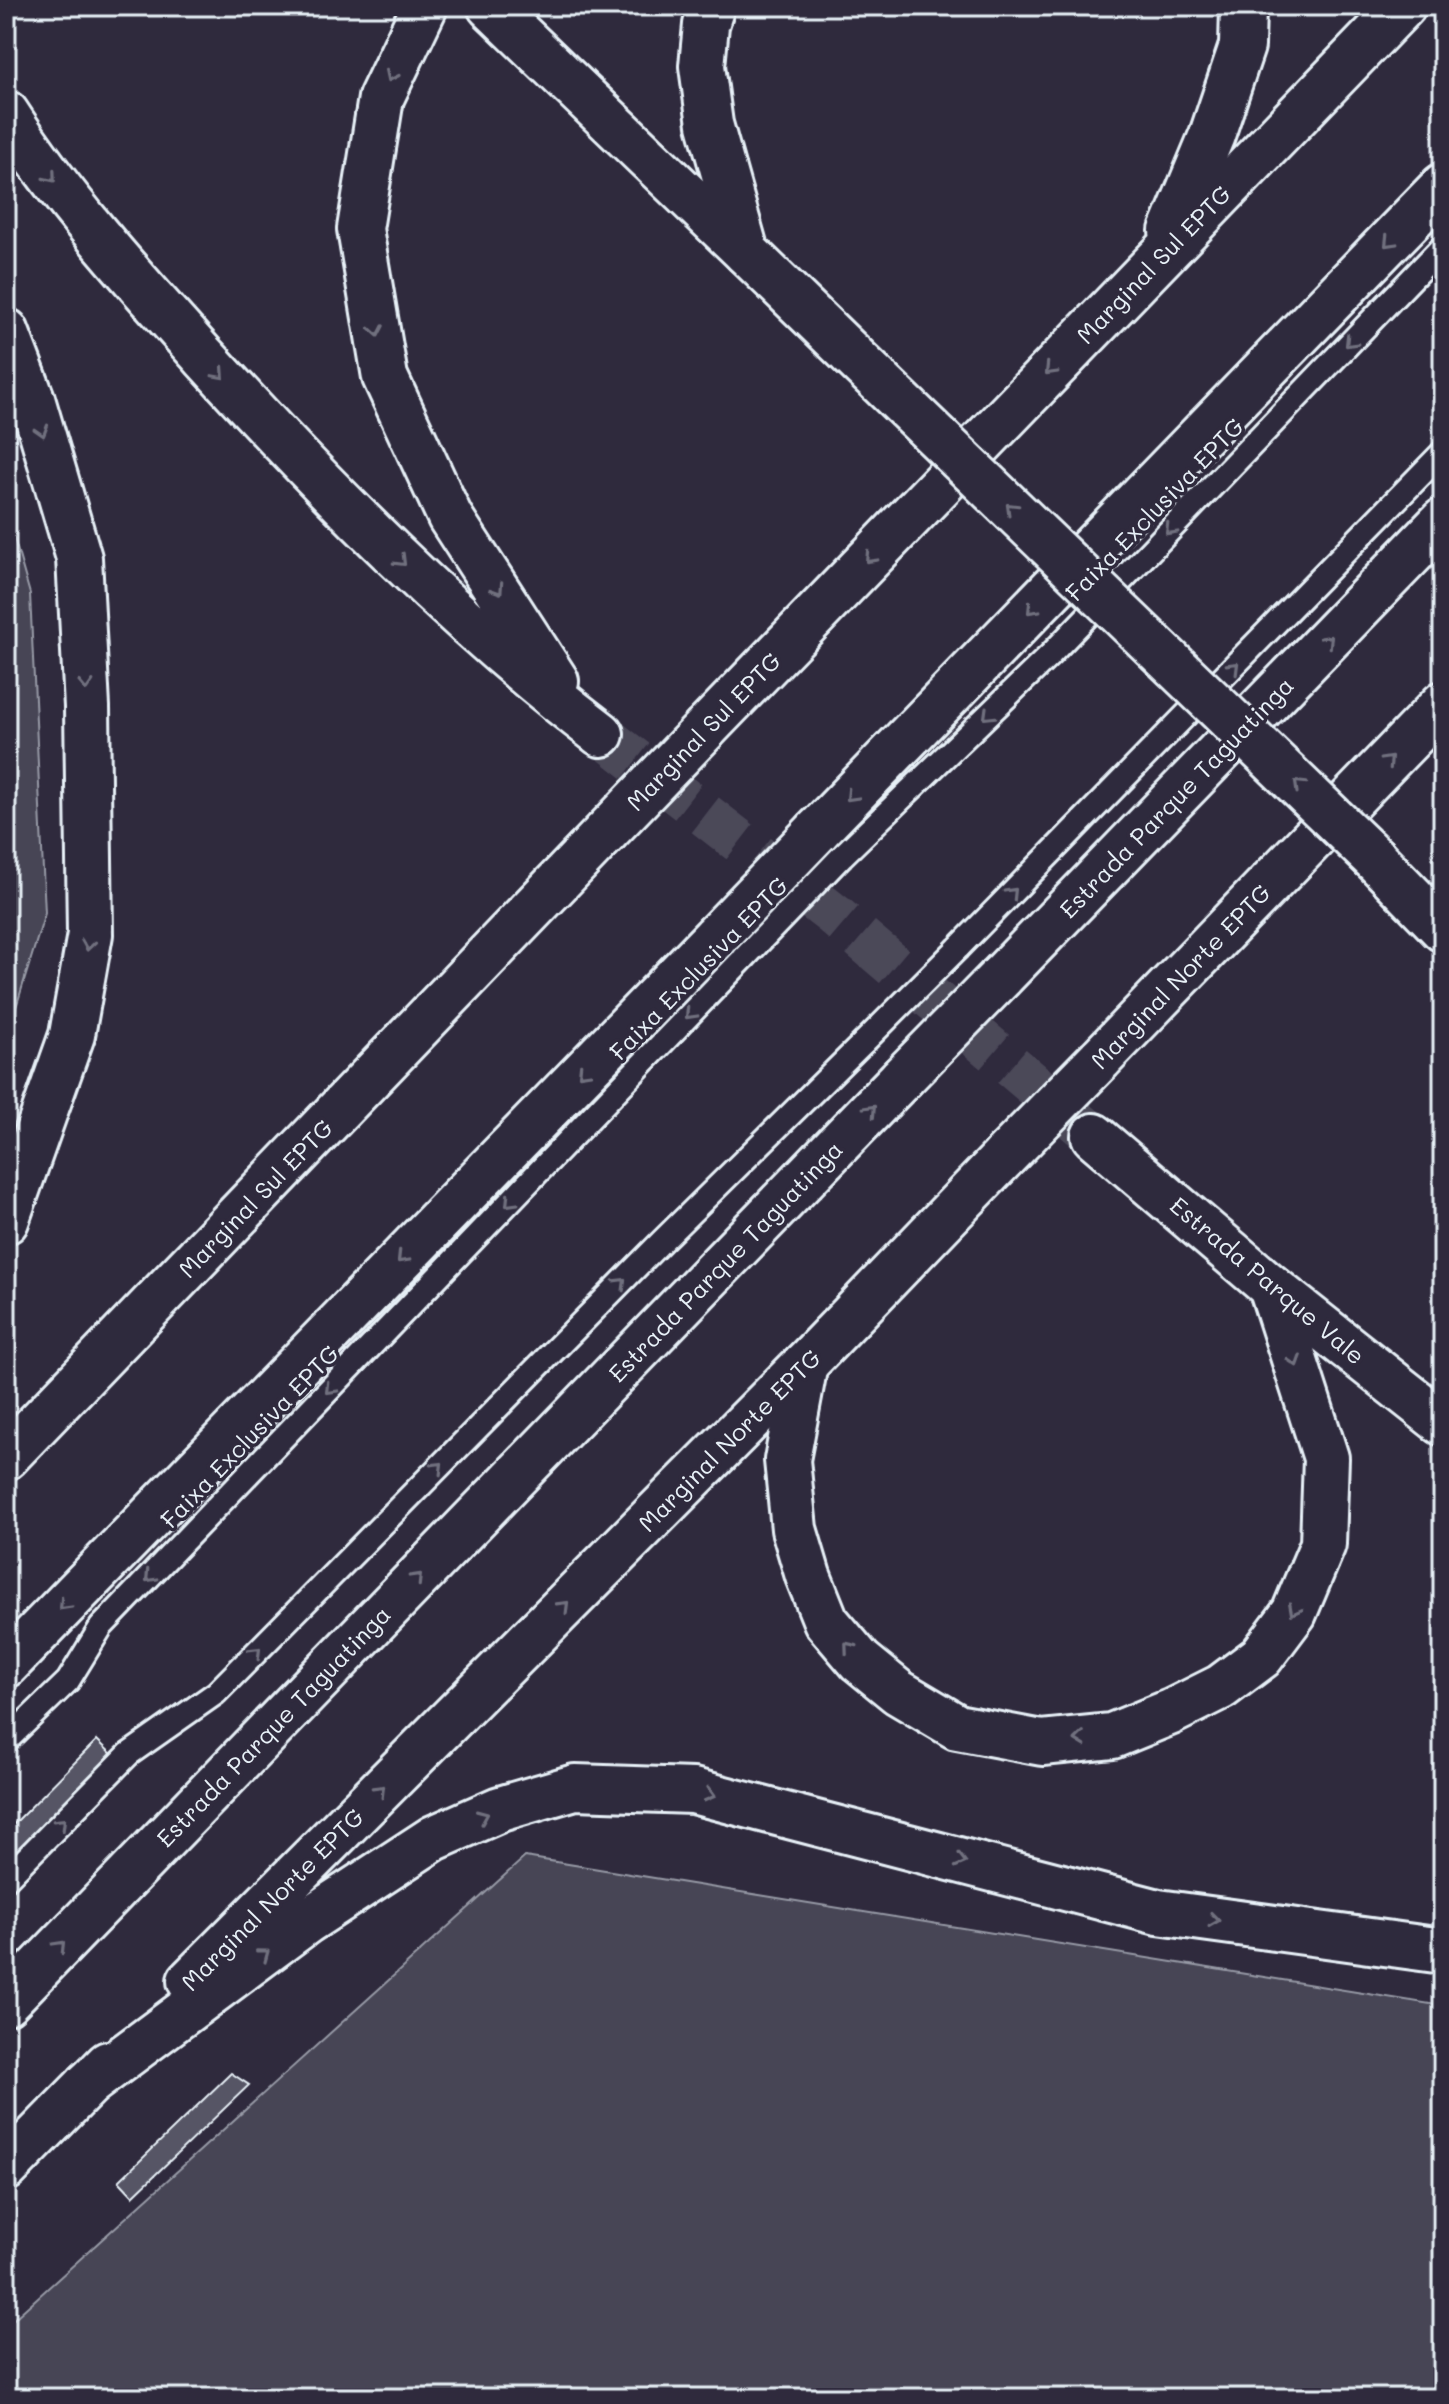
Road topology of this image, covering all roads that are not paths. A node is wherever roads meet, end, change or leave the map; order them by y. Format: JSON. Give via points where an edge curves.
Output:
{"nodes":[{"id":1,"x":425,"y":6,"type":"edge"},
{"id":2,"x":490,"y":6,"type":"edge"},
{"id":3,"x":712,"y":6,"type":"edge"},
{"id":4,"x":1243,"y":6,"type":"edge"},
{"id":5,"x":1403,"y":6,"type":"edge"},
{"id":6,"x":6,"y":113,"type":"edge"},
{"id":7,"x":1443,"y":186,"type":"edge"},
{"id":8,"x":1443,"y":246,"type":"edge"},
{"id":9,"x":746,"y":252,"type":"junction"},
{"id":10,"x":1162,"y":253,"type":"junction"},
{"id":11,"x":6,"y":331,"type":"edge"},
{"id":12,"x":1443,"y":452,"type":"edge"},
{"id":13,"x":1443,"y":521,"type":"edge"},
{"id":14,"x":1443,"y":704,"type":"edge"},
{"id":15,"x":830,"y":843,"type":"junction"},
{"id":16,"x":1443,"y":929,"type":"edge"},
{"id":17,"x":730,"y":947,"type":"junction"},
{"id":18,"x":1094,"y":1136,"type":"tunnel mouth"},
{"id":19,"x":6,"y":1221,"type":"edge"},
{"id":20,"x":1271,"y":1287,"type":"junction"},
{"id":21,"x":805,"y":1364,"type":"junction"},
{"id":22,"x":1443,"y":1423,"type":"edge"},
{"id":23,"x":6,"y":1457,"type":"edge"},
{"id":24,"x":6,"y":1665,"type":"edge"},
{"id":25,"x":6,"y":1741,"type":"edge"},
{"id":26,"x":6,"y":1879,"type":"edge"},
{"id":27,"x":1443,"y":1951,"type":"edge"},
{"id":28,"x":6,"y":2002,"type":"edge"},
{"id":29,"x":88,"y":2084,"type":"junction"},
{"id":30,"x":6,"y":2168,"type":"edge"}],
"edges":[{"from":1,"to":6,"type":"main road","via":[[381,98],[360,229],[385,377],[450,517],[590,725],[421,581],[244,401],[44,169]]},
{"from":2,"to":9,"type":"main road"},
{"from":3,"to":9,"type":"main road","via":[[702,66],[710,124]]},
{"from":4,"to":10,"type":"main road","via":[[1242,46],[1212,135]]},
{"from":5,"to":10,"type":"main road","name":"Marginal Sul EPTG"},
{"from":7,"to":15,"type":"main road","one_way":true},
{"from":8,"to":15,"type":"lane","name":"Faixa Exclusiva EPTG","one_way":true,"via":[[1050,655]]},
{"from":16,"to":9,"type":"main road","one_way":true,"bridge":true},
{"from":10,"to":23,"type":"main road","name":"Marginal Sul EPTG","one_way":true,"bridge":true},
{"from":11,"to":19,"type":"main road","one_way":true,"via":[[79,558],[90,934],[72,1035]]},
{"from":26,"to":12,"type":"lane","one_way":true,"bridge":true,"via":[[129,1754],[216,1693]]},
{"from":28,"to":13,"type":"main road","name":"Estrada Parque Taguatinga","one_way":true,"bridge":true},
{"from":21,"to":14,"type":"main road","name":"Marginal Norte EPTG","one_way":true,"bridge":true},
{"from":15,"to":17,"type":"main road","bridge":true},
{"from":17,"to":24,"type":"main road","one_way":true},
{"from":17,"to":25,"type":"lane","name":"Faixa Exclusiva EPTG","one_way":true,"via":[[101,1627],[68,1681]]},
{"from":18,"to":20,"type":"main road","name":"Estrada Parque Vale"},
{"from":20,"to":21,"type":"main road","one_way":true,"via":[[1326,1458],[1323,1544],[1294,1613],[1261,1657],[1221,1687],[1112,1736],[1042,1743],[957,1727],[898,1692],[860,1661],[826,1621],[794,1529],[787,1460]]},
{"from":20,"to":22,"type":"main road","name":"Estrada Parque Vale"},
{"from":29,"to":21,"type":"main road","name":"Marginal Norte EPTG","one_way":true},
{"from":29,"to":27,"type":"main road","one_way":true,"via":[[307,1921],[434,1838],[500,1809],[575,1787],[693,1791],[1158,1912]]},
{"from":29,"to":30,"type":"main road","name":"Marginal Norte EPTG"}]}
